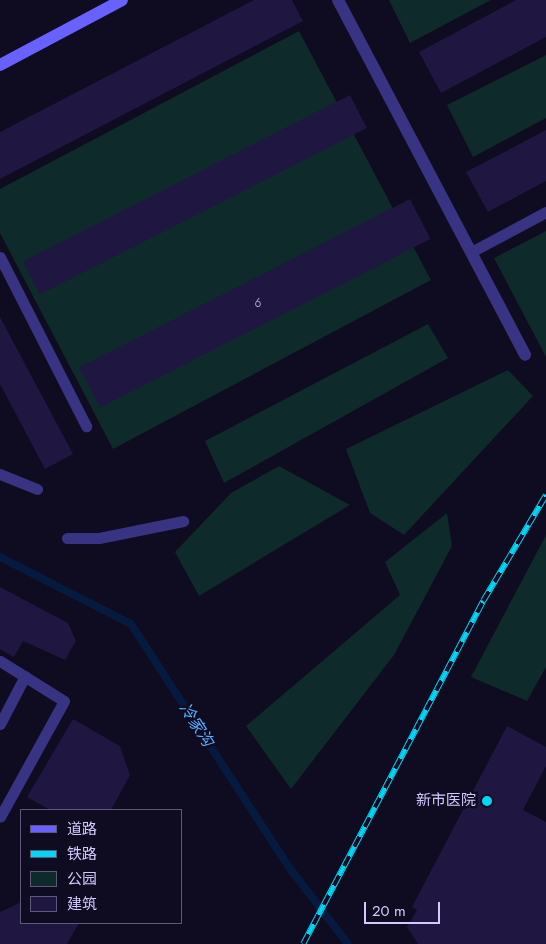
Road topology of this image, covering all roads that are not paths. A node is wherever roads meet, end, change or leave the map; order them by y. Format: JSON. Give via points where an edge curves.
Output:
{"nodes":[{"id":1,"x":122,"y":0,"type":"edge"},
{"id":2,"x":338,"y":0,"type":"edge"},
{"id":3,"x":0,"y":65,"type":"edge"},
{"id":4,"x":546,"y":212,"type":"edge"},
{"id":5,"x":471,"y":252,"type":"junction"},
{"id":6,"x":0,"y":257,"type":"edge"},
{"id":7,"x":525,"y":355,"type":"dead end"},
{"id":8,"x":86,"y":426,"type":"dead end"},
{"id":9,"x":0,"y":474,"type":"edge"},
{"id":10,"x":37,"y":489,"type":"dead end"},
{"id":11,"x":183,"y":521,"type":"dead end"},
{"id":12,"x":67,"y":538,"type":"dead end"},
{"id":13,"x":0,"y":661,"type":"edge"},
{"id":14,"x":25,"y":676,"type":"junction"},
{"id":15,"x":0,"y":724,"type":"edge"},
{"id":16,"x":0,"y":817,"type":"edge"}],
"edges":[{"from":1,"to":3,"type":"street"},
{"from":2,"to":5,"type":"street"},
{"from":4,"to":5,"type":"lane"},
{"from":5,"to":7,"type":"street"},
{"from":6,"to":8,"type":"lane"},
{"from":9,"to":10,"type":"lane"},
{"from":11,"to":12,"type":"lane","via":[[100,538]]},
{"from":13,"to":14,"type":"lane"},
{"from":14,"to":15,"type":"lane"},
{"from":14,"to":16,"type":"lane","via":[[64,701]]}]}
